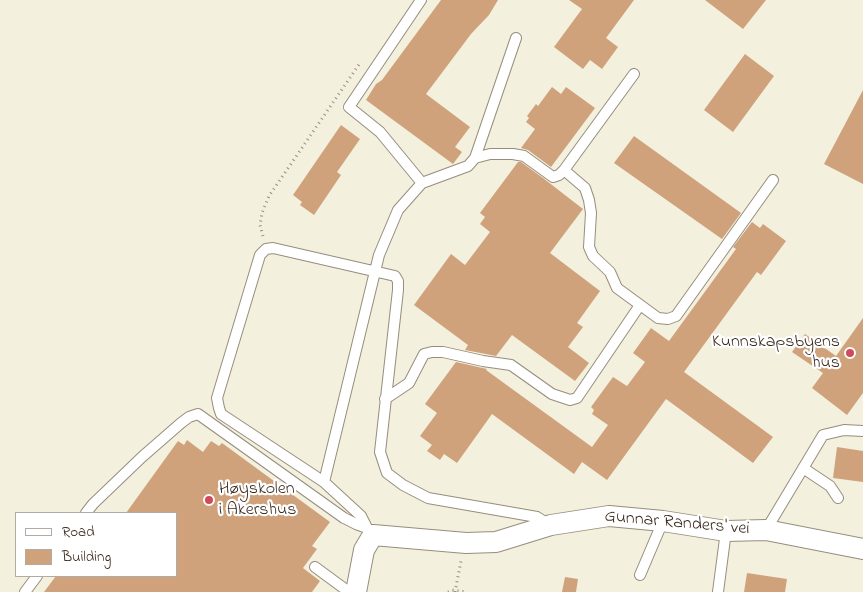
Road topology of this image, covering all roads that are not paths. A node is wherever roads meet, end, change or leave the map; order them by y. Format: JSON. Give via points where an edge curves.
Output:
{"nodes":[{"id":1,"x":421,"y":0,"type":"edge"},
{"id":2,"x":516,"y":38,"type":"dead end"},
{"id":3,"x":634,"y":74,"type":"dead end"},
{"id":4,"x":475,"y":158,"type":"junction"},
{"id":5,"x":564,"y":170,"type":"junction"},
{"id":6,"x":773,"y":180,"type":"dead end"},
{"id":7,"x":422,"y":183,"type":"junction"},
{"id":8,"x":374,"y":272,"type":"junction"},
{"id":9,"x":640,"y":305,"type":"junction"},
{"id":10,"x":385,"y":399,"type":"junction"},
{"id":11,"x":862,"y":429,"type":"edge"},
{"id":12,"x":803,"y":468,"type":"junction"},
{"id":13,"x":324,"y":482,"type":"junction"},
{"id":14,"x":838,"y":498,"type":"dead end"},
{"id":15,"x":87,"y":512,"type":"edge"},
{"id":16,"x":663,"y":521,"type":"junction"},
{"id":17,"x":551,"y":525,"type":"junction"},
{"id":18,"x":766,"y":530,"type":"junction"},
{"id":19,"x":370,"y":531,"type":"junction"},
{"id":20,"x":726,"y":531,"type":"junction"},
{"id":21,"x":863,"y":549,"type":"edge"},
{"id":22,"x":315,"y":567,"type":"dead end"},
{"id":23,"x":640,"y":575,"type":"dead end"},
{"id":24,"x":36,"y":577,"type":"edge"},
{"id":25,"x":25,"y":592,"type":"edge"},
{"id":26,"x":349,"y":592,"type":"edge"},
{"id":27,"x":356,"y":592,"type":"edge"},
{"id":28,"x":718,"y":592,"type":"edge"}],
"edges":[{"from":1,"to":7,"type":"lane","via":[[349,107],[380,132]]},
{"from":2,"to":4,"type":"lane"},
{"from":3,"to":5,"type":"lane"},
{"from":4,"to":5,"type":"lane","via":[[513,154],[524,156],[553,176]]},
{"from":4,"to":7,"type":"lane","via":[[468,166]]},
{"from":5,"to":9,"type":"lane","via":[[586,188],[590,214],[589,248],[593,256],[610,272],[617,288]]},
{"from":6,"to":9,"type":"lane","via":[[676,316],[658,318]]},
{"from":7,"to":8,"type":"lane","via":[[398,210]]},
{"from":8,"to":10,"type":"lane","via":[[388,273],[398,281]]},
{"from":8,"to":13,"type":"lane"},
{"from":8,"to":13,"type":"lane","via":[[266,249],[260,255],[217,398],[222,414]]},
{"from":9,"to":10,"type":"lane","via":[[577,398],[570,400],[552,394],[511,365],[438,352],[424,354],[409,383]]},
{"from":10,"to":17,"type":"lane","via":[[380,452],[387,473],[428,498],[537,517]]},
{"from":11,"to":12,"type":"lane","via":[[823,435]]},
{"from":12,"to":14,"type":"lane","via":[[830,486]]},
{"from":12,"to":18,"type":"lane"},
{"from":13,"to":19,"type":"lane","via":[[361,516]]},
{"from":15,"to":19,"type":"lane","via":[[174,428],[198,414],[344,518]]},
{"from":16,"to":17,"type":"street","name":"Gunnar Randers' vei","via":[[609,516]]},
{"from":16,"to":20,"type":"street","name":"Gunnar Randers' vei"},
{"from":16,"to":23,"type":"lane"},
{"from":17,"to":19,"type":"street","name":"Gunnar Randers' vei","via":[[496,542],[464,543]]},
{"from":18,"to":20,"type":"street","name":"Gunnar Randers' vei"},
{"from":18,"to":21,"type":"street","name":"Gunnar Randers' vei"},
{"from":19,"to":27,"type":"street"},
{"from":20,"to":28,"type":"lane"},
{"from":22,"to":26,"type":"lane"},
{"from":24,"to":25,"type":"lane"}]}
